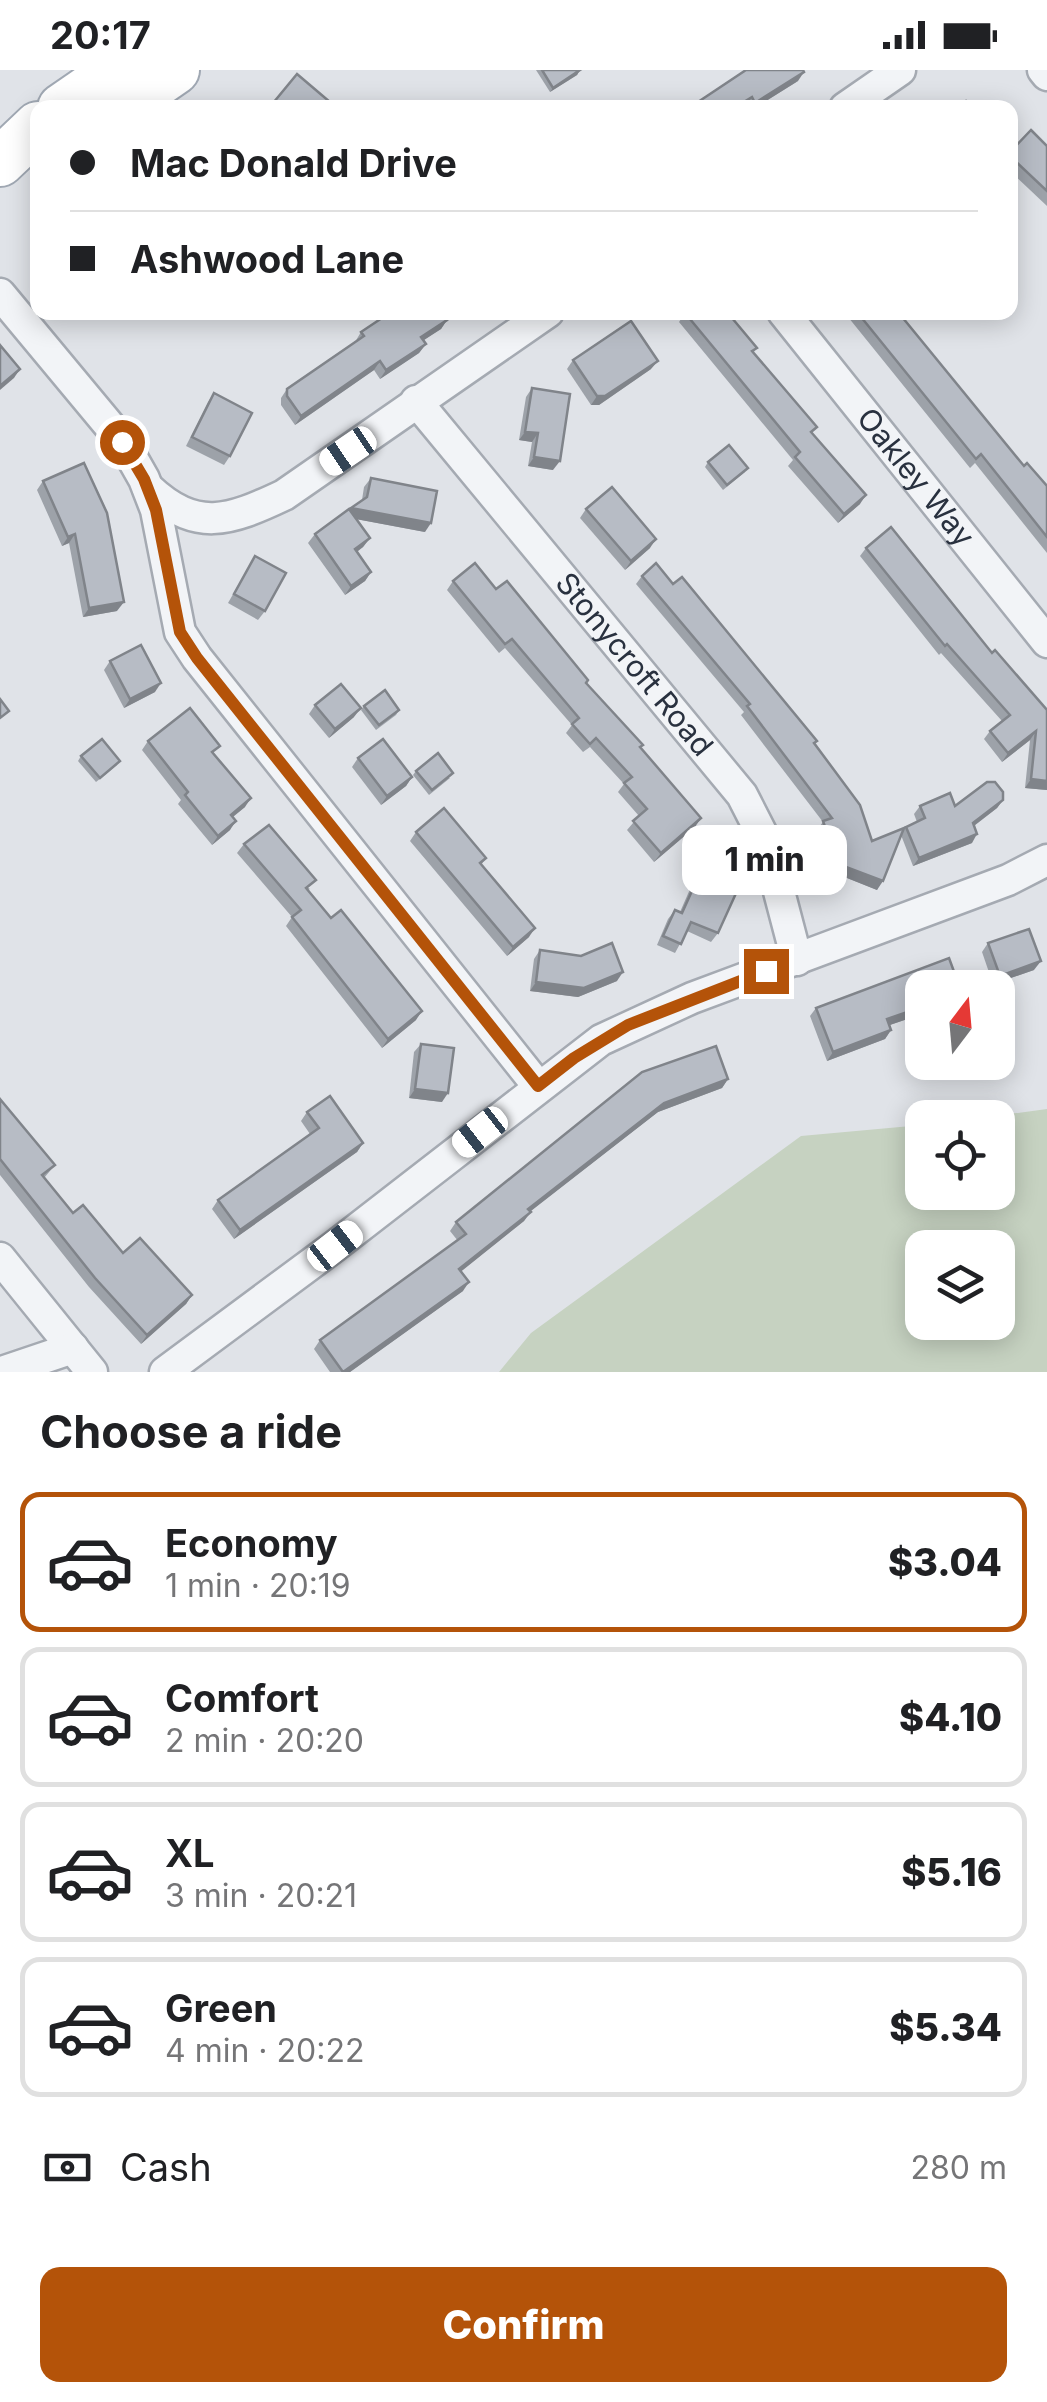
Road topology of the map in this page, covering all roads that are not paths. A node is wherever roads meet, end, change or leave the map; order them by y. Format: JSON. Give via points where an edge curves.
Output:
{"nodes":[{"id":1,"x":117,"y":70,"type":"edge"},
{"id":2,"x":175,"y":70,"type":"edge"},
{"id":3,"x":900,"y":70,"type":"edge"},
{"id":4,"x":74,"y":100,"type":"edge"},
{"id":5,"x":132,"y":100,"type":"edge"},
{"id":6,"x":857,"y":100,"type":"edge"},
{"id":7,"x":30,"y":134,"type":"edge"},
{"id":8,"x":0,"y":162,"type":"edge"},
{"id":9,"x":30,"y":169,"type":"edge"},
{"id":10,"x":0,"y":186,"type":"edge"},
{"id":11,"x":0,"y":294,"type":"edge"},
{"id":12,"x":536,"y":320,"type":"edge"},
{"id":13,"x":789,"y":320,"type":"edge"},
{"id":14,"x":416,"y":401,"type":"junction"},
{"id":15,"x":148,"y":488,"type":"junction"},
{"id":16,"x":1047,"y":642,"type":"edge"},
{"id":17,"x":1047,"y":860,"type":"edge"},
{"id":18,"x":797,"y":960,"type":"junction"},
{"id":19,"x":538,"y":1086,"type":"junction"},
{"id":20,"x":0,"y":1258,"type":"edge"},
{"id":21,"x":83,"y":1360,"type":"edge"},
{"id":22,"x":2,"y":1372,"type":"edge"},
{"id":23,"x":165,"y":1372,"type":"edge"}],
"edges":[{"from":1,"to":4,"type":"main road"},
{"from":2,"to":5,"type":"main road"},
{"from":3,"to":6,"type":"street"},
{"from":7,"to":8,"type":"main road"},
{"from":9,"to":10,"type":"main road"},
{"from":11,"to":15,"type":"street","via":[[122,442]]},
{"from":12,"to":14,"type":"street"},
{"from":13,"to":16,"type":"street","name":"Oakley Way"},
{"from":14,"to":15,"type":"street","via":[[284,495],[245,514],[196,518]]},
{"from":14,"to":18,"type":"street","name":"Stonycroft Road","via":[[742,795],[766,842]]},
{"from":15,"to":19,"type":"street","via":[[180,632]]},
{"from":17,"to":18,"type":"street"},
{"from":18,"to":19,"type":"street","via":[[628,1025]]},
{"from":19,"to":23,"type":"street"},
{"from":20,"to":21,"type":"street"},
{"from":21,"to":22,"type":"street"}]}
